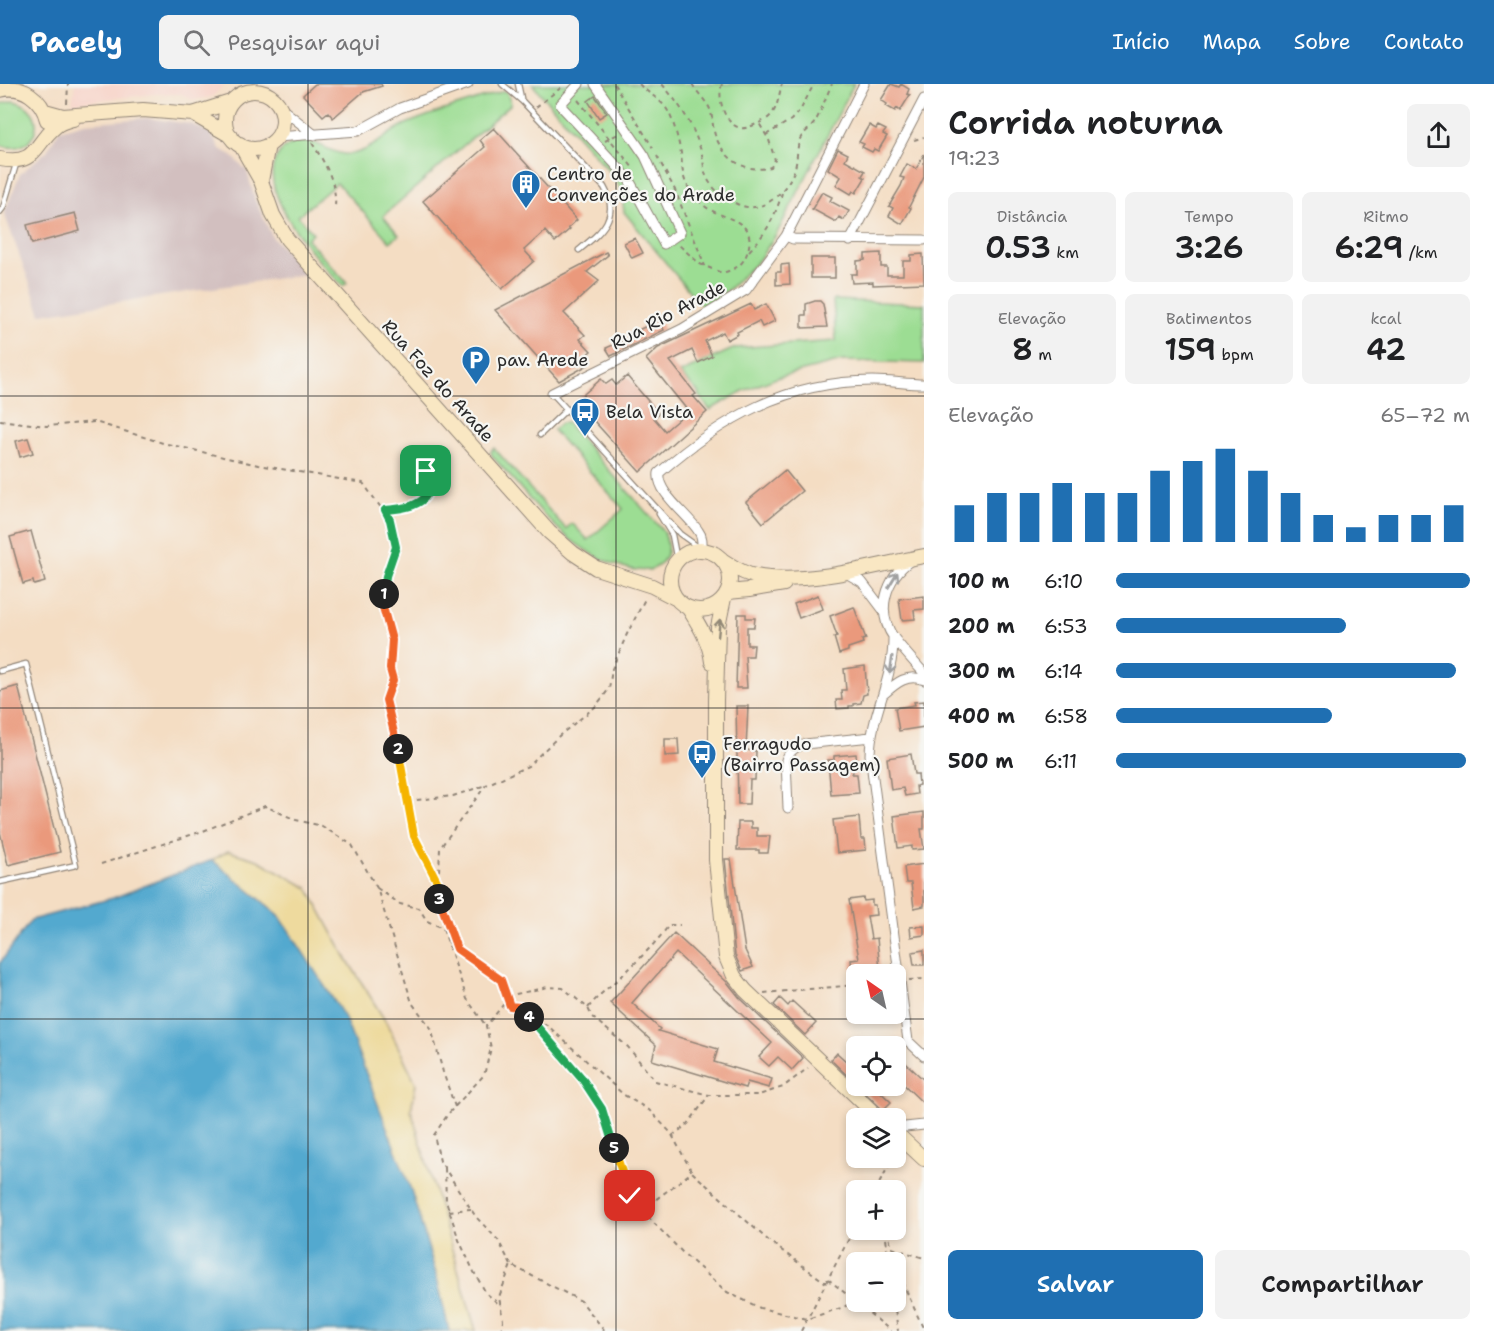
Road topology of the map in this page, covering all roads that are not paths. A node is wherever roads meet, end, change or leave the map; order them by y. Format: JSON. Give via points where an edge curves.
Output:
{"nodes":[{"id":1,"x":41,"y":84,"type":"edge"},
{"id":2,"x":268,"y":84,"type":"edge"},
{"id":3,"x":468,"y":84,"type":"edge"},
{"id":4,"x":502,"y":84,"type":"edge"},
{"id":5,"x":518,"y":84,"type":"edge"},
{"id":6,"x":579,"y":84,"type":"edge"},
{"id":7,"x":595,"y":84,"type":"edge"},
{"id":8,"x":864,"y":84,"type":"edge"},
{"id":9,"x":19,"y":86,"type":"edge"},
{"id":10,"x":569,"y":88,"type":"edge"},
{"id":11,"x":0,"y":90,"type":"edge"},
{"id":12,"x":239,"y":94,"type":"edge"},
{"id":13,"x":924,"y":99,"type":"edge"},
{"id":14,"x":522,"y":101,"type":"junction"},
{"id":15,"x":278,"y":104,"type":"junction"},
{"id":16,"x":42,"y":107,"type":"junction"},
{"id":17,"x":193,"y":114,"type":"junction"},
{"id":18,"x":80,"y":116,"type":"junction"},
{"id":19,"x":311,"y":135,"type":"junction"},
{"id":20,"x":45,"y":136,"type":"junction"},
{"id":21,"x":235,"y":140,"type":"junction"},
{"id":22,"x":273,"y":141,"type":"junction"},
{"id":23,"x":0,"y":159,"type":"edge"},
{"id":24,"x":18,"y":160,"type":"junction"},
{"id":25,"x":261,"y":181,"type":"junction"},
{"id":26,"x":0,"y":212,"type":"edge"},
{"id":27,"x":786,"y":236,"type":"junction"},
{"id":28,"x":924,"y":240,"type":"edge"},
{"id":29,"x":850,"y":241,"type":"junction"},
{"id":30,"x":579,"y":250,"type":"dead end"},
{"id":31,"x":924,"y":384,"type":"edge"},
{"id":32,"x":552,"y":393,"type":"joint"},
{"id":33,"x":567,"y":409,"type":"junction"},
{"id":34,"x":540,"y":435,"type":"dead end"},
{"id":35,"x":653,"y":505,"type":"junction"},
{"id":36,"x":702,"y":550,"type":"junction"},
{"id":37,"x":920,"y":556,"type":"edge"},
{"id":38,"x":722,"y":560,"type":"junction"},
{"id":39,"x":674,"y":566,"type":"junction"},
{"id":40,"x":844,"y":572,"type":"junction"},
{"id":41,"x":620,"y":574,"type":"junction"},
{"id":42,"x":812,"y":577,"type":"junction"},
{"id":43,"x":726,"y":595,"type":"junction"},
{"id":44,"x":675,"y":598,"type":"junction"},
{"id":45,"x":689,"y":609,"type":"junction"},
{"id":46,"x":884,"y":610,"type":"junction"},
{"id":47,"x":893,"y":636,"type":"junction"},
{"id":48,"x":0,"y":671,"type":"edge"},
{"id":49,"x":924,"y":674,"type":"edge"},
{"id":50,"x":924,"y":680,"type":"edge"},
{"id":51,"x":885,"y":693,"type":"junction"},
{"id":52,"x":716,"y":699,"type":"junction"},
{"id":53,"x":871,"y":737,"type":"junction"},
{"id":54,"x":788,"y":808,"type":"dead end"},
{"id":55,"x":0,"y":882,"type":"edge"},
{"id":56,"x":924,"y":1055,"type":"edge"},
{"id":57,"x":869,"y":1108,"type":"edge"},
{"id":58,"x":924,"y":1125,"type":"edge"},
{"id":59,"x":906,"y":1127,"type":"edge"},
{"id":60,"x":906,"y":1142,"type":"edge"},
{"id":61,"x":924,"y":1159,"type":"edge"}],
"edges":[{"from":1,"to":16,"type":"street"},
{"from":2,"to":15,"type":"street"},
{"from":3,"to":19,"type":"street","via":[[400,108],[358,131]]},
{"from":4,"to":14,"type":"lane"},
{"from":5,"to":14,"type":"lane"},
{"from":6,"to":10,"type":"street"},
{"from":7,"to":10,"type":"street","via":[[645,156],[680,233],[664,243],[628,178],[560,105]]},
{"from":8,"to":27,"type":"street","name":"Rua Rio Arade"},
{"from":9,"to":11,"type":"street"},
{"from":9,"to":16,"type":"street"},
{"from":12,"to":15,"type":"street","via":[[258,91]]},
{"from":12,"to":17,"type":"street"},
{"from":12,"to":21,"type":"street","via":[[226,119]]},
{"from":13,"to":29,"type":"street"},
{"from":14,"to":30,"type":"lane","via":[[604,187],[609,197],[611,207],[604,228]]},
{"from":15,"to":19,"type":"street"},
{"from":15,"to":22,"type":"street","via":[[282,126]]},
{"from":16,"to":18,"type":"street","via":[[63,116]]},
{"from":16,"to":20,"type":"street","via":[[47,120]]},
{"from":17,"to":18,"type":"street","via":[[142,110]]},
{"from":17,"to":21,"type":"street"},
{"from":18,"to":20,"type":"street","via":[[61,122]]},
{"from":19,"to":22,"type":"street"},
{"from":20,"to":24,"type":"street","via":[[30,155]]},
{"from":21,"to":22,"type":"street","via":[[257,148]]},
{"from":21,"to":25,"type":"street","name":"Rua Foz do Arade"},
{"from":22,"to":25,"type":"street"},
{"from":23,"to":24,"type":"street"},
{"from":24,"to":26,"type":"lane"},
{"from":25,"to":41,"type":"street","name":"Rua Foz do Arade","via":[[287,239],[549,532],[596,568]]},
{"from":27,"to":29,"type":"street"},
{"from":27,"to":32,"type":"street","name":"Rua Rio Arade","via":[[746,290],[682,329]]},
{"from":28,"to":29,"type":"street"},
{"from":31,"to":36,"type":"street","via":[[873,381],[797,391],[727,421],[695,444],[659,473],[658,479],[700,533]]},
{"from":32,"to":33,"type":"lane"},
{"from":33,"to":34,"type":"lane"},
{"from":33,"to":35,"type":"lane"},
{"from":35,"to":36,"type":"lane","via":[[680,534]]},
{"from":35,"to":39,"type":"lane","via":[[672,535]]},
{"from":36,"to":38,"type":"street"},
{"from":36,"to":39,"type":"street","name":"Rua Foz do Arade","via":[[690,552]]},
{"from":37,"to":40,"type":"street"},
{"from":46,"to":37,"type":"street","one_way":true,"via":[[885,594],[897,572]]},
{"from":38,"to":42,"type":"street","via":[[753,576]]},
{"from":38,"to":43,"type":"street","via":[[729,574]]},
{"from":39,"to":41,"type":"street","name":"Rua Foz do Arade","via":[[654,577]]},
{"from":39,"to":44,"type":"street","via":[[670,585]]},
{"from":40,"to":42,"type":"street"},
{"from":40,"to":46,"type":"street","via":[[862,582]]},
{"from":41,"to":44,"type":"street","name":"Rua Foz do Arade"},
{"from":42,"to":43,"type":"street"},
{"from":43,"to":45,"type":"street","via":[[708,609]]},
{"from":52,"to":43,"type":"street","one_way":true,"via":[[718,627]]},
{"from":44,"to":45,"type":"street","name":"Rua Foz do Arade"},
{"from":45,"to":52,"type":"street","name":"Rua Foz do Arade","via":[[711,651]]},
{"from":46,"to":47,"type":"street"},
{"from":47,"to":49,"type":"street"},
{"from":47,"to":51,"type":"street","one_way":true,"via":[[891,672]]},
{"from":48,"to":55,"type":"lane","via":[[26,664],[76,865]]},
{"from":50,"to":51,"type":"street","via":[[905,678]]},
{"from":51,"to":53,"type":"street"},
{"from":52,"to":57,"type":"street","via":[[716,860],[726,957],[734,975],[750,994]]},
{"from":53,"to":54,"type":"street","via":[[795,747],[786,760]]},
{"from":53,"to":56,"type":"street","via":[[870,755],[908,1041]]},
{"from":58,"to":59,"type":"street"},
{"from":60,"to":61,"type":"street"}]}
